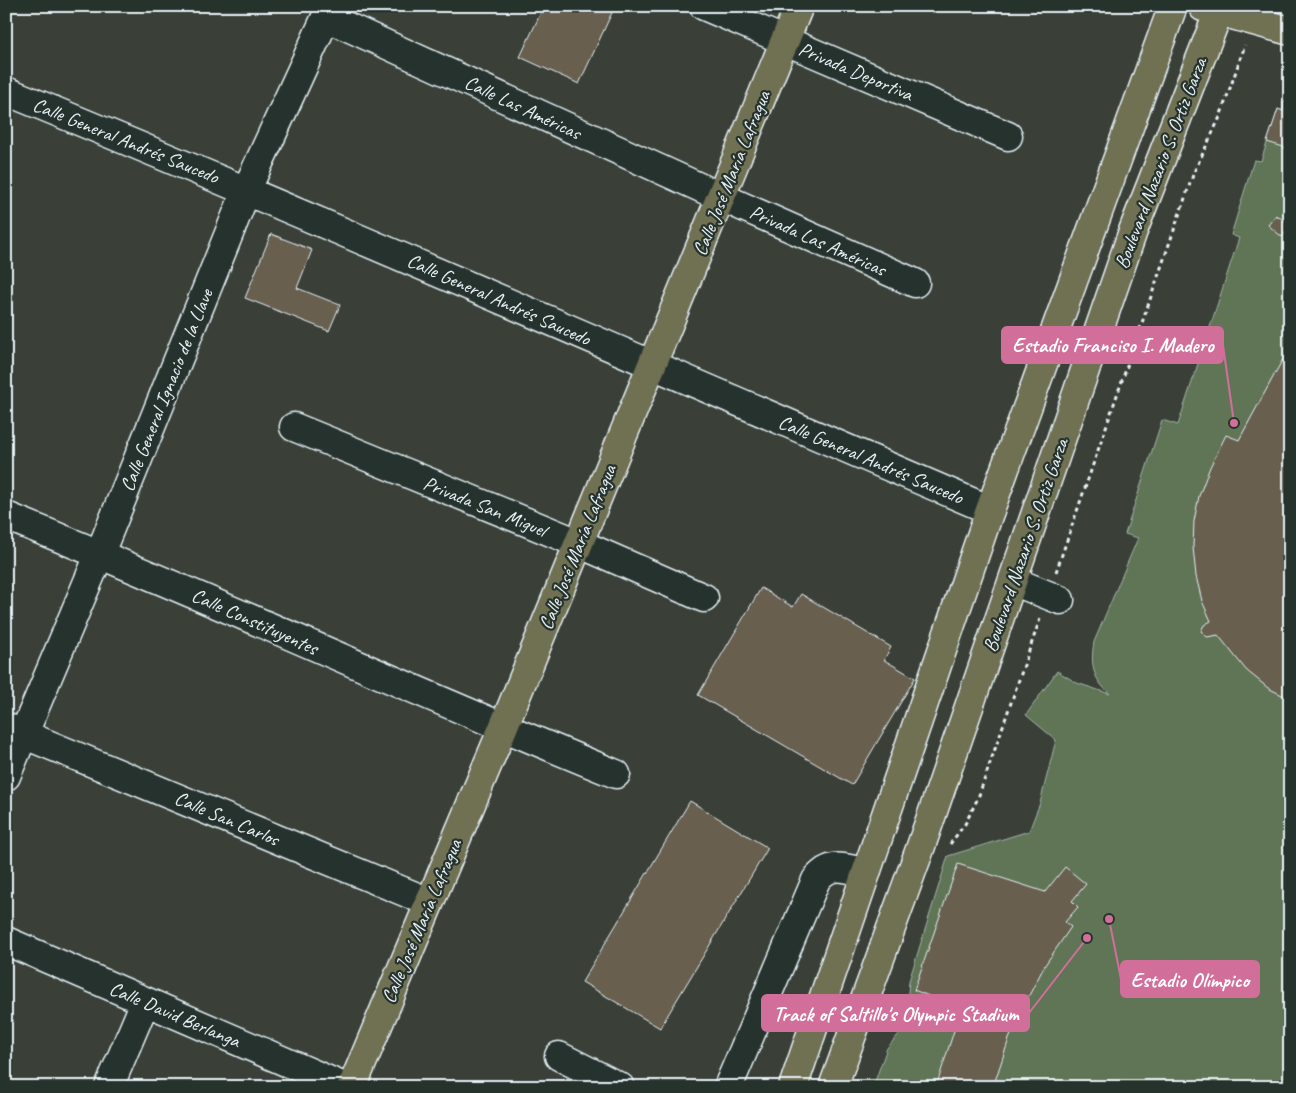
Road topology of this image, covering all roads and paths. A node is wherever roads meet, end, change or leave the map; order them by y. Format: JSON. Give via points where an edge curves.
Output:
{"nodes":[{"id":1,"x":704,"y":6,"type":"edge"},
{"id":2,"x":799,"y":6,"type":"edge"},
{"id":3,"x":1174,"y":6,"type":"edge"},
{"id":4,"x":1215,"y":8,"type":"edge"},
{"id":5,"x":329,"y":12,"type":"edge"},
{"id":6,"x":1253,"y":19,"type":"junction"},
{"id":7,"x":1290,"y":31,"type":"edge"},
{"id":8,"x":785,"y":41,"type":"junction"},
{"id":9,"x":6,"y":91,"type":"edge"},
{"id":10,"x":1008,"y":136,"type":"dead end"},
{"id":11,"x":247,"y":189,"type":"junction"},
{"id":12,"x":720,"y":197,"type":"junction"},
{"id":13,"x":916,"y":283,"type":"dead end"},
{"id":14,"x":651,"y":365,"type":"junction"},
{"id":15,"x":294,"y":427,"type":"dead end"},
{"id":16,"x":990,"y":510,"type":"junction"},
{"id":17,"x":6,"y":516,"type":"edge"},
{"id":18,"x":578,"y":544,"type":"junction"},
{"id":19,"x":100,"y":554,"type":"junction"},
{"id":20,"x":1013,"y":581,"type":"junction"},
{"id":21,"x":704,"y":598,"type":"dead end"},
{"id":22,"x":1054,"y":598,"type":"junction"},
{"id":23,"x":503,"y":728,"type":"junction"},
{"id":24,"x":15,"y":730,"type":"edge"},
{"id":25,"x":616,"y":774,"type":"dead end"},
{"id":26,"x":6,"y":776,"type":"edge"},
{"id":27,"x":948,"y":846,"type":"dead end"},
{"id":28,"x":866,"y":873,"type":"junction"},
{"id":29,"x":429,"y":902,"type":"junction"},
{"id":30,"x":6,"y":941,"type":"edge"},
{"id":31,"x":145,"y":1002,"type":"junction"},
{"id":32,"x":559,"y":1056,"type":"dead end"},
{"id":33,"x":109,"y":1087,"type":"edge"},
{"id":34,"x":344,"y":1087,"type":"edge"},
{"id":35,"x":352,"y":1087,"type":"edge"},
{"id":36,"x":620,"y":1087,"type":"edge"},
{"id":37,"x":728,"y":1087,"type":"edge"},
{"id":38,"x":793,"y":1087,"type":"edge"},
{"id":39,"x":833,"y":1087,"type":"edge"}],
"edges":[{"from":1,"to":8,"type":"street","name":"Privada Deportiva"},
{"from":2,"to":8,"type":"main road","name":"Calle José María Lafragua"},
{"from":3,"to":16,"type":"main road","name":"Boulevard Nazario S. Ortiz Garza"},
{"from":4,"to":6,"type":"main road"},
{"from":4,"to":20,"type":"main road","name":"Boulevard Nazario S. Ortiz Garza","via":[[1133,231]]},
{"from":5,"to":11,"type":"street","name":"Calle General Ignacio de la Llave"},
{"from":5,"to":12,"type":"street","name":"Calle Las Américas"},
{"from":6,"to":7,"type":"main road"},
{"from":6,"to":22,"type":"path","via":[[1220,116],[1194,172]]},
{"from":8,"to":10,"type":"street","name":"Privada Deportiva"},
{"from":8,"to":12,"type":"main road","name":"Calle José María Lafragua"},
{"from":9,"to":11,"type":"street","name":"Calle General Andrés Saucedo"},
{"from":11,"to":14,"type":"street","name":"Calle General Andrés Saucedo"},
{"from":11,"to":19,"type":"street","name":"Calle General Ignacio de la Llave"},
{"from":12,"to":13,"type":"street","name":"Privada Las Américas"},
{"from":12,"to":14,"type":"main road","name":"Calle José María Lafragua"},
{"from":14,"to":16,"type":"street","name":"Calle General Andrés Saucedo"},
{"from":14,"to":18,"type":"main road","name":"Calle José María Lafragua"},
{"from":15,"to":18,"type":"street","name":"Privada San Miguel"},
{"from":16,"to":28,"type":"main road","name":"Boulevard Nazario S. Ortiz Garza"},
{"from":17,"to":19,"type":"street","name":"Calle Constituyentes"},
{"from":18,"to":21,"type":"street","name":"Privada San Miguel"},
{"from":18,"to":23,"type":"main road","name":"Calle José María Lafragua"},
{"from":19,"to":23,"type":"street","name":"Calle Constituyentes"},
{"from":19,"to":24,"type":"street","name":"Calle General Ignacio de la Llave"},
{"from":20,"to":22,"type":"street"},
{"from":20,"to":39,"type":"main road","name":"Boulevard Nazario S. Ortiz Garza"},
{"from":22,"to":27,"type":"path","via":[[978,798],[965,824]]},
{"from":23,"to":25,"type":"street","name":"Calle Constituyentes"},
{"from":23,"to":29,"type":"main road","name":"Calle José María Lafragua"},
{"from":24,"to":26,"type":"street","name":"Calle General Ignacio de la Llave"},
{"from":24,"to":29,"type":"street","name":"Calle San Carlos"},
{"from":28,"to":37,"type":"street","via":[[836,867],[824,870],[816,880]]},
{"from":28,"to":38,"type":"main road","name":"Boulevard Nazario S. Ortiz Garza"},
{"from":29,"to":35,"type":"main road","name":"Calle José María Lafragua"},
{"from":30,"to":31,"type":"street","name":"Calle David Berlanga"},
{"from":31,"to":33,"type":"street"},
{"from":31,"to":34,"type":"street","name":"Calle David Berlanga"},
{"from":32,"to":36,"type":"street"}]}
